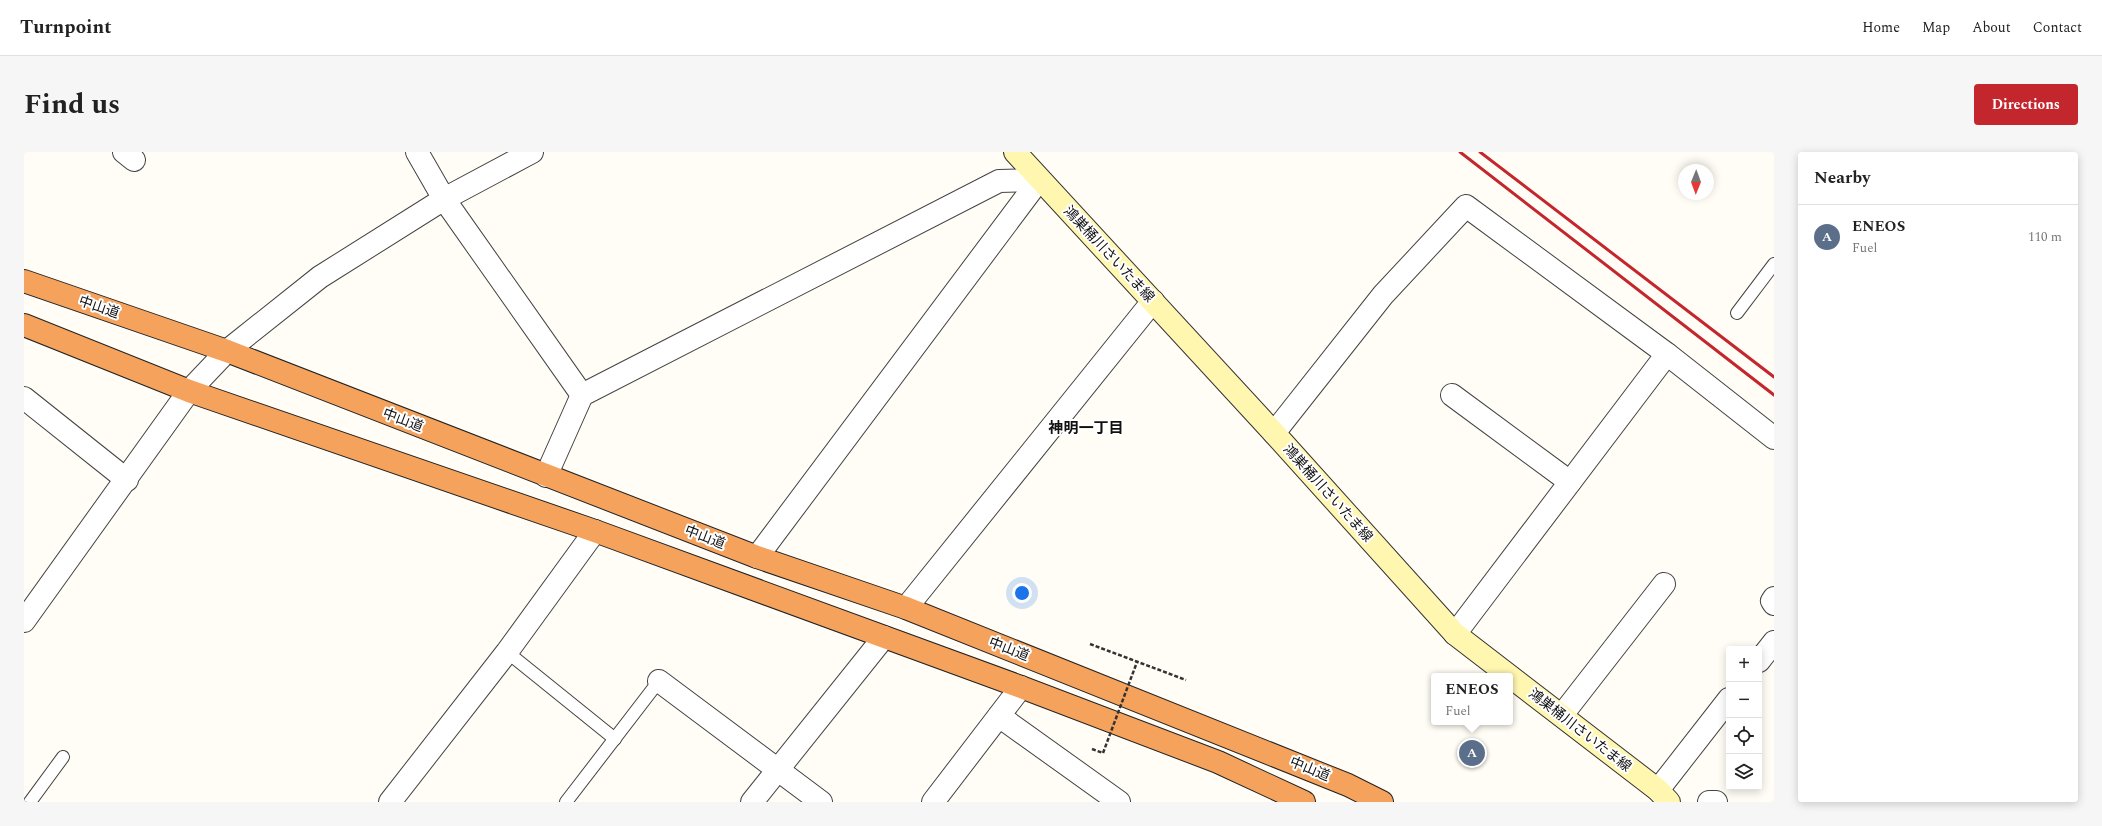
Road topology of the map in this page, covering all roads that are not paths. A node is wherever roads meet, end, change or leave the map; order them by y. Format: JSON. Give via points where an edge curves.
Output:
{"nodes":[{"id":1,"x":416,"y":152,"type":"edge"},
{"id":2,"x":532,"y":152,"type":"edge"},
{"id":3,"x":1015,"y":152,"type":"edge"},
{"id":4,"x":1039,"y":180,"type":"junction"},
{"id":5,"x":444,"y":199,"type":"junction"},
{"id":6,"x":1774,"y":264,"type":"edge"},
{"id":7,"x":24,"y":282,"type":"edge"},
{"id":8,"x":1153,"y":301,"type":"junction"},
{"id":9,"x":1737,"y":313,"type":"dead end"},
{"id":10,"x":24,"y":325,"type":"edge"},
{"id":11,"x":227,"y":351,"type":"junction"},
{"id":12,"x":1667,"y":354,"type":"junction"},
{"id":13,"x":189,"y":391,"type":"junction"},
{"id":14,"x":582,"y":395,"type":"junction"},
{"id":15,"x":1452,"y":395,"type":"dead end"},
{"id":16,"x":24,"y":398,"type":"edge"},
{"id":17,"x":1274,"y":433,"type":"junction"},
{"id":18,"x":1774,"y":438,"type":"edge"},
{"id":19,"x":546,"y":476,"type":"junction"},
{"id":20,"x":127,"y":480,"type":"junction"},
{"id":21,"x":1570,"y":482,"type":"junction"},
{"id":22,"x":595,"y":531,"type":"junction"},
{"id":23,"x":757,"y":557,"type":"junction"},
{"id":24,"x":1664,"y":584,"type":"dead end"},
{"id":25,"x":1774,"y":598,"type":"edge"},
{"id":26,"x":1774,"y":604,"type":"edge"},
{"id":27,"x":906,"y":608,"type":"junction"},
{"id":28,"x":24,"y":621,"type":"edge"},
{"id":29,"x":1455,"y":634,"type":"junction"},
{"id":30,"x":884,"y":637,"type":"junction"},
{"id":31,"x":1774,"y":642,"type":"edge"},
{"id":32,"x":507,"y":652,"type":"junction"},
{"id":33,"x":1762,"y":657,"type":"edge"},
{"id":34,"x":1507,"y":673,"type":"edge"},
{"id":35,"x":1513,"y":678,"type":"edge"},
{"id":36,"x":659,"y":681,"type":"joint"},
{"id":37,"x":1021,"y":687,"type":"junction"},
{"id":38,"x":1726,"y":704,"type":"edge"},
{"id":39,"x":1562,"y":715,"type":"junction"},
{"id":40,"x":999,"y":716,"type":"junction"},
{"id":41,"x":615,"y":739,"type":"junction"},
{"id":42,"x":63,"y":757,"type":"dead end"},
{"id":43,"x":777,"y":770,"type":"junction"},
{"id":44,"x":1664,"y":796,"type":"edge"},
{"id":45,"x":1117,"y":801,"type":"edge"},
{"id":46,"x":30,"y":802,"type":"edge"},
{"id":47,"x":390,"y":802,"type":"edge"},
{"id":48,"x":566,"y":802,"type":"edge"},
{"id":49,"x":752,"y":802,"type":"edge"},
{"id":50,"x":820,"y":802,"type":"edge"},
{"id":51,"x":933,"y":802,"type":"edge"},
{"id":52,"x":1304,"y":802,"type":"edge"},
{"id":53,"x":1382,"y":802,"type":"edge"},
{"id":54,"x":1709,"y":802,"type":"edge"},
{"id":55,"x":1716,"y":802,"type":"edge"}],
"edges":[{"from":1,"to":5,"type":"street"},
{"from":2,"to":5,"type":"street"},
{"from":3,"to":4,"type":"main road","name":"鴻巣桶川さいたま線"},
{"from":4,"to":8,"type":"main road","name":"鴻巣桶川さいたま線"},
{"from":4,"to":14,"type":"street","via":[[999,181]]},
{"from":4,"to":23,"type":"street"},
{"from":5,"to":11,"type":"street","via":[[320,277]]},
{"from":5,"to":14,"type":"street"},
{"from":6,"to":9,"type":"lane"},
{"from":7,"to":11,"type":"highway","name":"中山道"},
{"from":8,"to":17,"type":"main road","name":"鴻巣桶川さいたま線"},
{"from":8,"to":27,"type":"street"},
{"from":10,"to":13,"type":"highway"},
{"from":11,"to":13,"type":"street"},
{"from":11,"to":19,"type":"highway","name":"中山道"},
{"from":12,"to":17,"type":"street","via":[[1466,206],[1383,295]]},
{"from":12,"to":18,"type":"street"},
{"from":12,"to":21,"type":"street"},
{"from":13,"to":20,"type":"street"},
{"from":13,"to":22,"type":"highway"},
{"from":14,"to":19,"type":"street"},
{"from":15,"to":21,"type":"street"},
{"from":16,"to":20,"type":"street"},
{"from":17,"to":29,"type":"main road","name":"鴻巣桶川さいたま線"},
{"from":19,"to":23,"type":"highway","name":"中山道"},
{"from":20,"to":28,"type":"street"},
{"from":21,"to":29,"type":"street"},
{"from":22,"to":30,"type":"highway"},
{"from":22,"to":32,"type":"street"},
{"from":23,"to":27,"type":"highway","name":"中山道"},
{"from":24,"to":39,"type":"street"},
{"from":25,"to":26,"type":"street"},
{"from":27,"to":53,"type":"highway","name":"中山道","via":[[1326,776]]},
{"from":29,"to":34,"type":"main road","name":"鴻巣桶川さいたま線"},
{"from":30,"to":37,"type":"highway"},
{"from":30,"to":43,"type":"street"},
{"from":31,"to":33,"type":"street"},
{"from":32,"to":41,"type":"lane"},
{"from":32,"to":47,"type":"street"},
{"from":35,"to":39,"type":"main road","name":"鴻巣桶川さいたま線"},
{"from":36,"to":41,"type":"lane"},
{"from":36,"to":43,"type":"street"},
{"from":37,"to":40,"type":"street"},
{"from":37,"to":52,"type":"highway","via":[[1218,762]]},
{"from":38,"to":44,"type":"street"},
{"from":39,"to":44,"type":"main road","name":"鴻巣桶川さいたま線"},
{"from":40,"to":45,"type":"street"},
{"from":40,"to":51,"type":"street"},
{"from":41,"to":48,"type":"lane"},
{"from":42,"to":46,"type":"lane"},
{"from":43,"to":49,"type":"street"},
{"from":43,"to":50,"type":"street"},
{"from":54,"to":55,"type":"street"}]}
